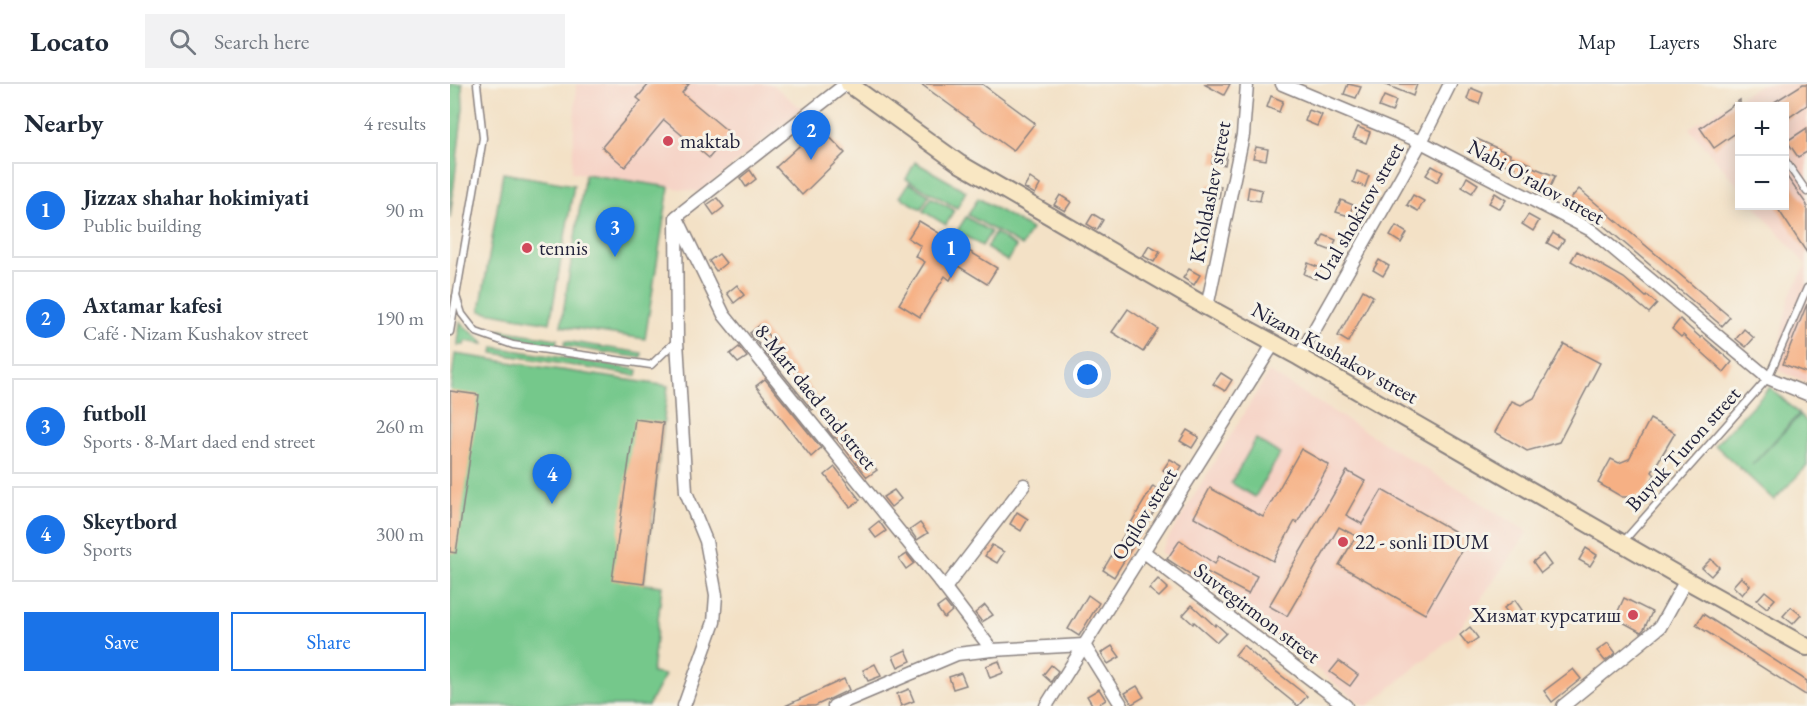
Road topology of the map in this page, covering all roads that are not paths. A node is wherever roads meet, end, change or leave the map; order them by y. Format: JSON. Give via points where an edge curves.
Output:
{"nodes":[{"id":1,"x":477,"y":84,"type":"edge"},
{"id":2,"x":848,"y":84,"type":"edge"},
{"id":3,"x":1246,"y":84,"type":"edge"},
{"id":4,"x":1282,"y":84,"type":"edge"},
{"id":5,"x":1450,"y":84,"type":"edge"},
{"id":6,"x":1421,"y":142,"type":"junction"},
{"id":7,"x":1789,"y":165,"type":"edge"},
{"id":8,"x":1807,"y":192,"type":"edge"},
{"id":9,"x":676,"y":217,"type":"junction"},
{"id":10,"x":1807,"y":288,"type":"edge"},
{"id":11,"x":456,"y":296,"type":"junction"},
{"id":12,"x":1207,"y":307,"type":"junction"},
{"id":13,"x":450,"y":332,"type":"edge"},
{"id":14,"x":677,"y":341,"type":"junction"},
{"id":15,"x":1274,"y":343,"type":"junction"},
{"id":16,"x":1299,"y":357,"type":"junction"},
{"id":17,"x":1768,"y":378,"type":"junction"},
{"id":18,"x":1807,"y":394,"type":"edge"},
{"id":19,"x":1024,"y":485,"type":"dead end"},
{"id":20,"x":1622,"y":543,"type":"junction"},
{"id":21,"x":1144,"y":552,"type":"junction"},
{"id":22,"x":1686,"y":580,"type":"junction"},
{"id":23,"x":945,"y":588,"type":"junction"},
{"id":24,"x":1084,"y":645,"type":"junction"},
{"id":25,"x":1807,"y":647,"type":"edge"},
{"id":26,"x":992,"y":650,"type":"junction"},
{"id":27,"x":1565,"y":705,"type":"edge"},
{"id":28,"x":684,"y":706,"type":"edge"},
{"id":29,"x":834,"y":706,"type":"edge"},
{"id":30,"x":1046,"y":706,"type":"edge"},
{"id":31,"x":1122,"y":706,"type":"edge"},
{"id":32,"x":1346,"y":706,"type":"edge"}],
"edges":[{"from":1,"to":11,"type":"lane","via":[[483,138]]},
{"from":2,"to":9,"type":"street"},
{"from":2,"to":12,"type":"main road","name":"Nizam Kushakov street","via":[[960,164]]},
{"from":3,"to":12,"type":"street","name":"K.Yoldashev street","via":[[1243,135]]},
{"from":4,"to":6,"type":"street","name":"Nabi O'ralov street"},
{"from":5,"to":6,"type":"street","name":"Ural shokirov street"},
{"from":6,"to":16,"type":"street","name":"Ural shokirov street"},
{"from":6,"to":17,"type":"street","name":"Nabi O'ralov street","via":[[1591,231]]},
{"from":7,"to":8,"type":"lane"},
{"from":9,"to":14,"type":"street"},
{"from":9,"to":23,"type":"street","name":"8-Mart daed end street","via":[[724,315]]},
{"from":10,"to":17,"type":"lane","name":"Buyuk Turon street"},
{"from":11,"to":13,"type":"lane"},
{"from":11,"to":14,"type":"lane","via":[[462,314],[477,332],[513,345],[651,364]]},
{"from":12,"to":15,"type":"main road","name":"Nizam Kushakov street"},
{"from":14,"to":28,"type":"street","via":[[686,492],[706,541],[716,595],[714,622]]},
{"from":15,"to":16,"type":"main road","name":"Nizam Kushakov street"},
{"from":15,"to":21,"type":"street","name":"Oqilov street"},
{"from":16,"to":20,"type":"main road","name":"Nizam Kushakov street"},
{"from":17,"to":18,"type":"street","name":"Nabi O'ralov street"},
{"from":17,"to":20,"type":"lane","name":"Buyuk Turon street"},
{"from":19,"to":23,"type":"street"},
{"from":20,"to":22,"type":"main road","name":"Nizam Kushakov street"},
{"from":21,"to":24,"type":"street","name":"Oqilov street"},
{"from":21,"to":32,"type":"street","name":"Suvtegirmon street"},
{"from":22,"to":25,"type":"main road","name":"Nizam Kushakov street"},
{"from":22,"to":27,"type":"street","via":[[1660,627]]},
{"from":23,"to":26,"type":"street","name":"8-Mart daed end street"},
{"from":24,"to":26,"type":"street"},
{"from":24,"to":30,"type":"street","name":"Oqilov street"},
{"from":24,"to":31,"type":"street"},
{"from":26,"to":29,"type":"street","via":[[957,654]]}]}
